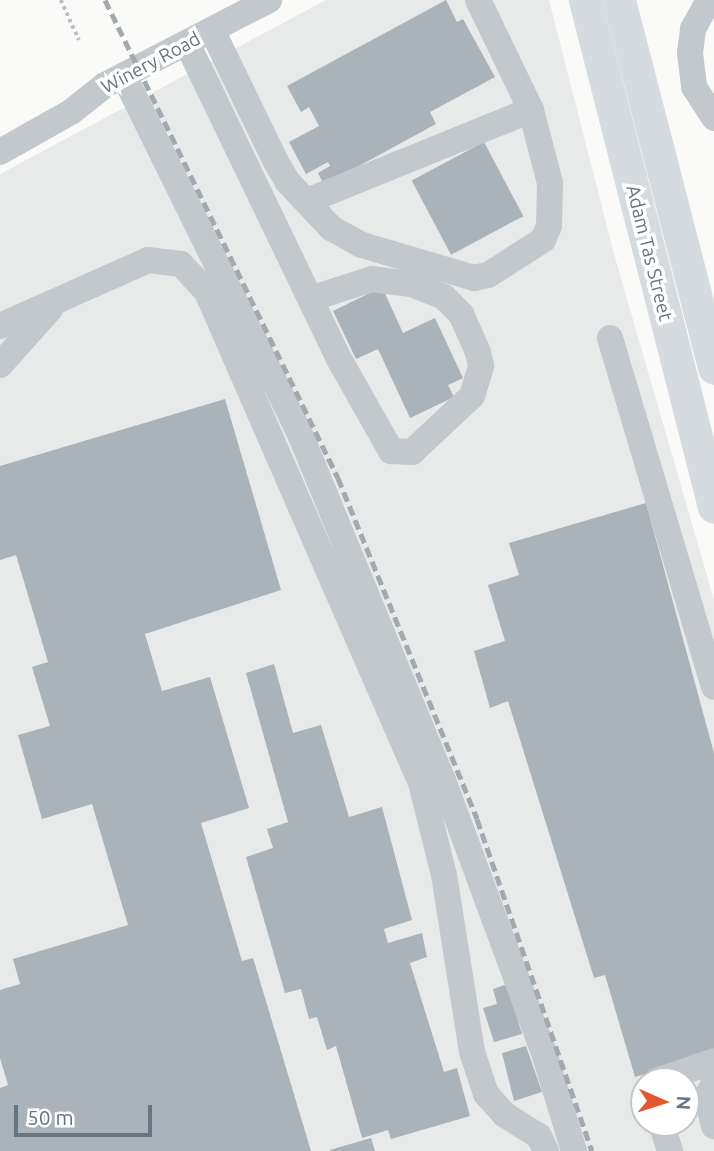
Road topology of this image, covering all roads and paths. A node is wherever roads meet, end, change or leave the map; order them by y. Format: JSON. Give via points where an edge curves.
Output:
{"nodes":[{"id":1,"x":61,"y":0,"type":"edge"},
{"id":2,"x":269,"y":0,"type":"edge"},
{"id":3,"x":478,"y":0,"type":"edge"},
{"id":4,"x":585,"y":0,"type":"edge"},
{"id":5,"x":619,"y":0,"type":"edge"},
{"id":6,"x":709,"y":0,"type":"edge"},
{"id":7,"x":212,"y":30,"type":"junction"},
{"id":8,"x":79,"y":40,"type":"dead end"},
{"id":9,"x":187,"y":43,"type":"junction"},
{"id":10,"x":124,"y":76,"type":"junction"},
{"id":11,"x":531,"y":110,"type":"junction"},
{"id":12,"x":714,"y":118,"type":"edge"},
{"id":13,"x":0,"y":152,"type":"edge"},
{"id":14,"x":307,"y":201,"type":"junction"},
{"id":15,"x":61,"y":298,"type":"junction"},
{"id":16,"x":310,"y":299,"type":"junction"},
{"id":17,"x":0,"y":326,"type":"edge"},
{"id":18,"x":610,"y":338,"type":"dead end"},
{"id":19,"x":0,"y":365,"type":"edge"},
{"id":20,"x":714,"y":368,"type":"edge"},
{"id":21,"x":714,"y":507,"type":"edge"},
{"id":22,"x":714,"y":687,"type":"edge"},
{"id":23,"x":714,"y":1061,"type":"edge"},
{"id":24,"x":697,"y":1067,"type":"edge"},
{"id":25,"x":714,"y":1083,"type":"edge"},
{"id":26,"x":714,"y":1126,"type":"edge"},
{"id":27,"x":546,"y":1151,"type":"edge"},
{"id":28,"x":574,"y":1151,"type":"edge"}],
"edges":[{"from":1,"to":8,"type":"path"},
{"from":2,"to":7,"type":"lane","name":"Winery Road"},
{"from":3,"to":11,"type":"lane"},
{"from":4,"to":21,"type":"main road","name":"Adam Tas Street"},
{"from":5,"to":20,"type":"main road","name":"Adam Tas Street"},
{"from":6,"to":12,"type":"lane","via":[[693,29],[690,53],[694,87]]},
{"from":7,"to":9,"type":"lane","name":"Winery Road"},
{"from":7,"to":14,"type":"lane","via":[[275,160]]},
{"from":9,"to":10,"type":"lane","name":"Winery Road"},
{"from":9,"to":16,"type":"lane"},
{"from":10,"to":13,"type":"lane","name":"Winery Road"},
{"from":10,"to":28,"type":"lane","via":[[299,429],[443,780],[546,1059]]},
{"from":11,"to":14,"type":"lane"},
{"from":11,"to":14,"type":"lane","via":[[550,183],[549,226],[543,240],[488,275],[460,278],[344,238]]},
{"from":15,"to":17,"type":"lane"},
{"from":15,"to":19,"type":"lane"},
{"from":15,"to":27,"type":"lane","via":[[148,260],[181,264],[206,292],[421,783],[444,875],[472,1052],[486,1094],[505,1115],[539,1136]]},
{"from":16,"to":16,"type":"lane","via":[[372,279],[435,292],[461,314],[478,352],[481,366],[472,396],[412,452],[391,451]]},
{"from":18,"to":22,"type":"lane"},
{"from":23,"to":24,"type":"lane"},
{"from":25,"to":26,"type":"lane","via":[[707,1096]]}]}
